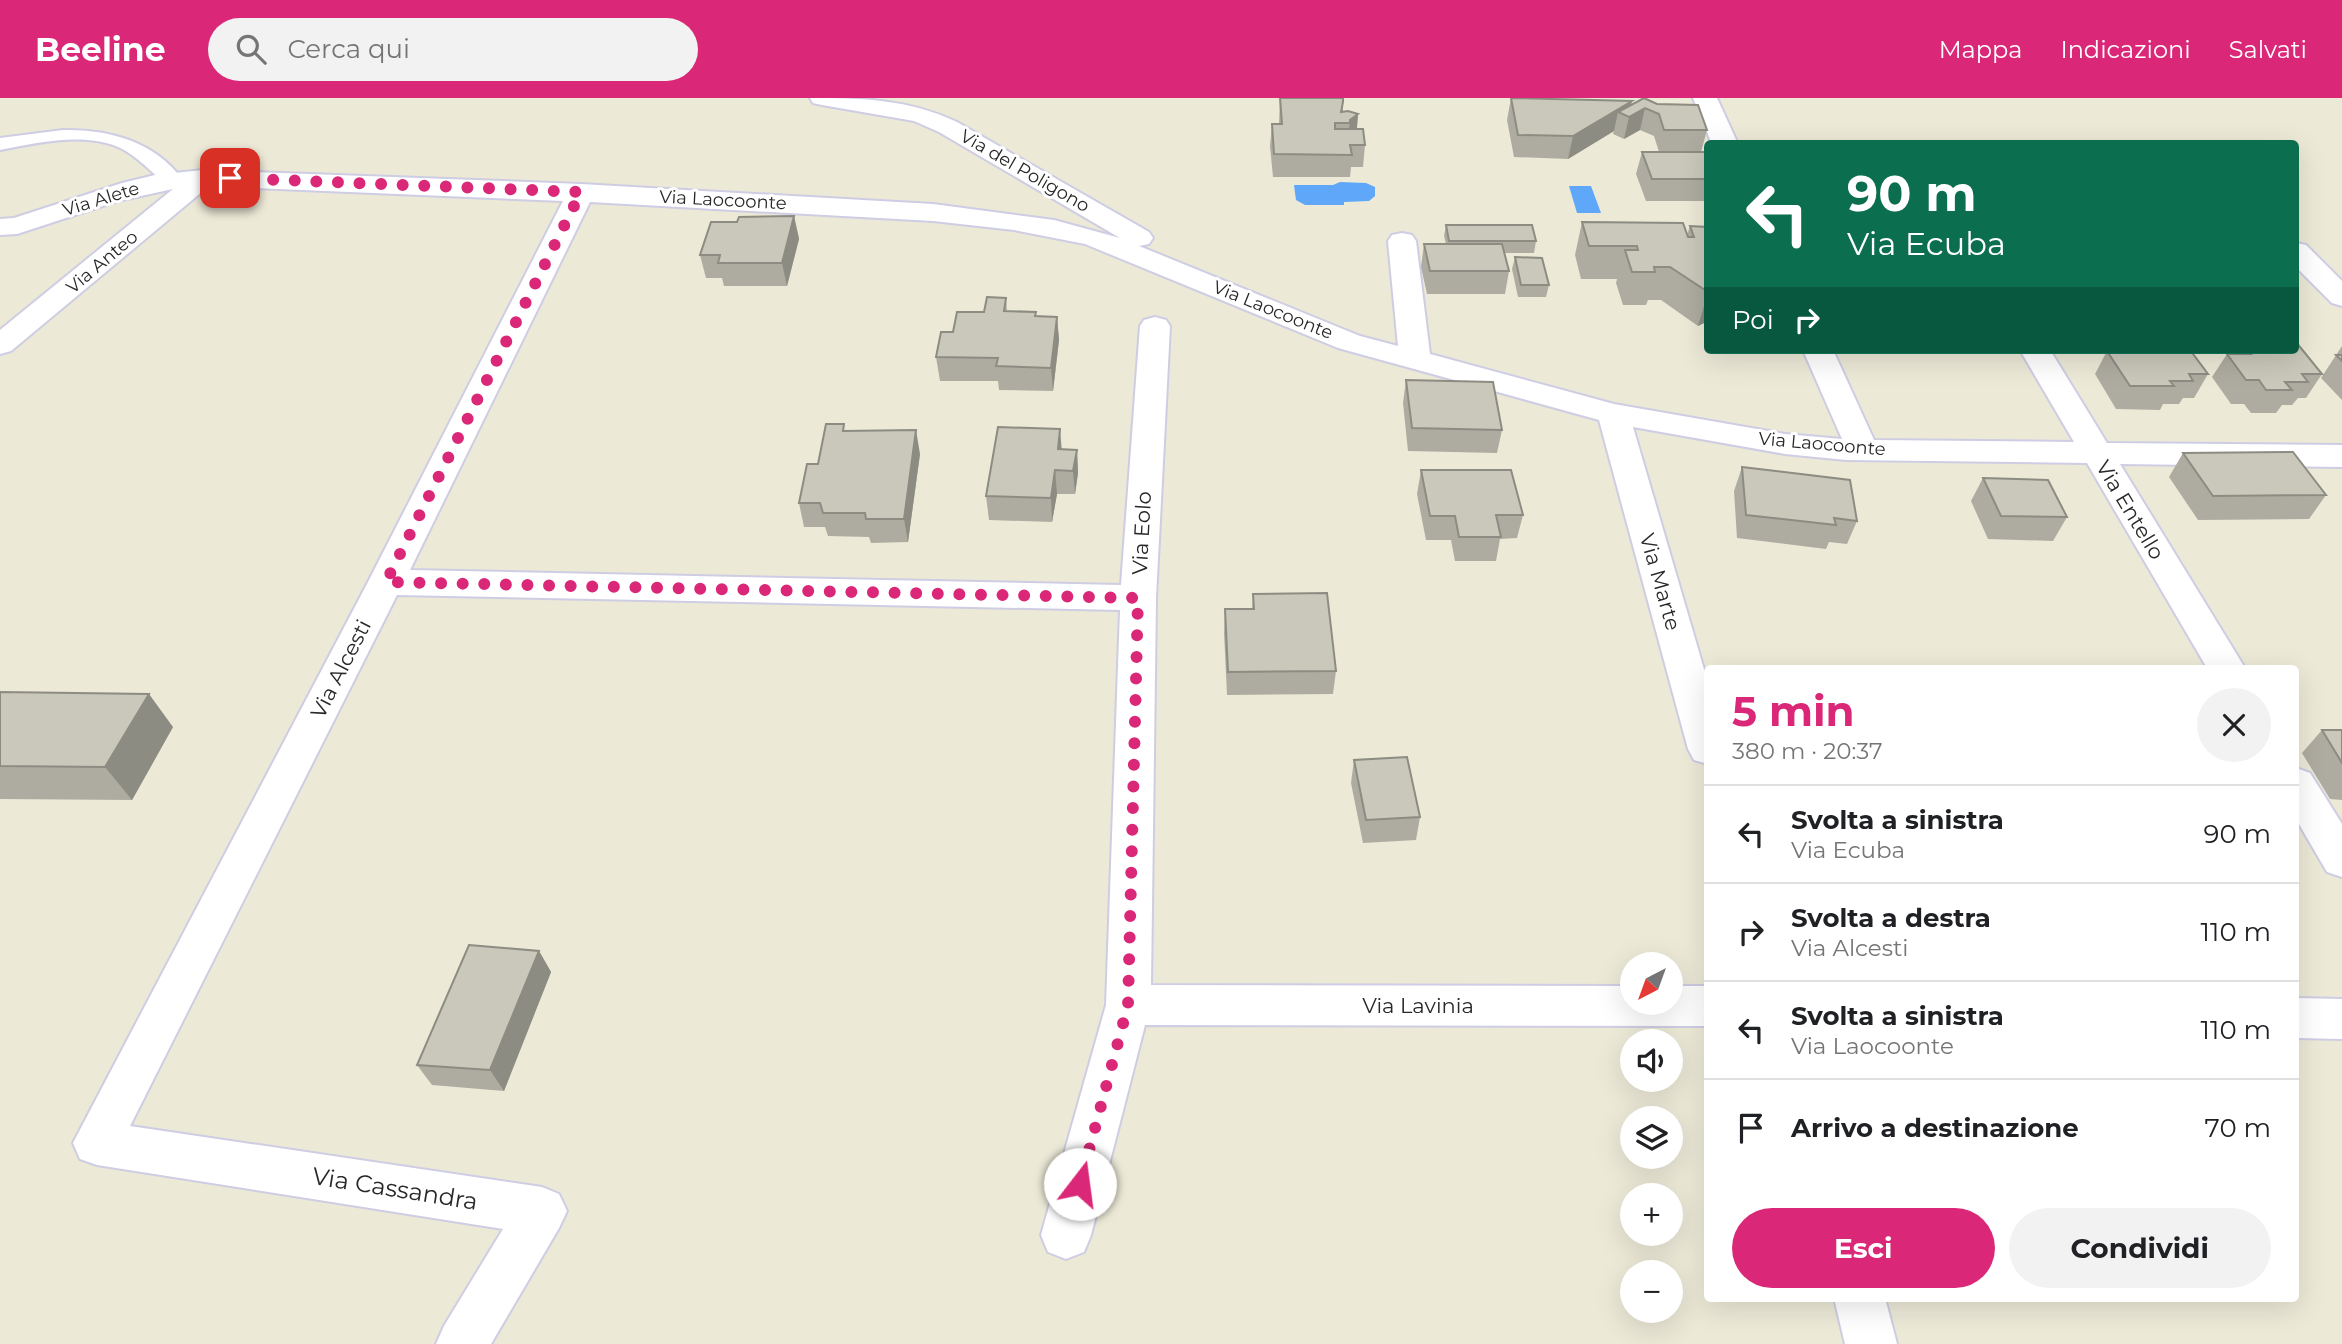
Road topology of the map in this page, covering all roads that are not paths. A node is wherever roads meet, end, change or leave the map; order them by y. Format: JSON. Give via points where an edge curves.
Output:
{"nodes":[{"id":1,"x":822,"y":98,"type":"edge"},
{"id":2,"x":1704,"y":98,"type":"edge"},
{"id":3,"x":1723,"y":140,"type":"edge"},
{"id":4,"x":0,"y":144,"type":"edge"},
{"id":5,"x":203,"y":178,"type":"junction"},
{"id":6,"x":172,"y":179,"type":"junction"},
{"id":7,"x":581,"y":192,"type":"junction"},
{"id":8,"x":0,"y":227,"type":"edge"},
{"id":9,"x":1402,"y":241,"type":"dead end"},
{"id":10,"x":2299,"y":254,"type":"edge"},
{"id":11,"x":1212,"y":285,"type":"junction"},
{"id":12,"x":2342,"y":297,"type":"edge"},
{"id":13,"x":1155,"y":326,"type":"dead end"},
{"id":14,"x":0,"y":345,"type":"edge"},
{"id":15,"x":1820,"y":354,"type":"edge"},
{"id":16,"x":2037,"y":354,"type":"edge"},
{"id":17,"x":1415,"y":360,"type":"junction"},
{"id":18,"x":1612,"y":414,"type":"junction"},
{"id":19,"x":1863,"y":451,"type":"junction"},
{"id":20,"x":2096,"y":454,"type":"junction"},
{"id":21,"x":2342,"y":456,"type":"edge"},
{"id":22,"x":386,"y":582,"type":"junction"},
{"id":23,"x":1138,"y":598,"type":"junction"},
{"id":24,"x":2224,"y":665,"type":"edge"},
{"id":25,"x":1704,"y":736,"type":"edge"},
{"id":26,"x":2299,"y":789,"type":"edge"},
{"id":27,"x":2342,"y":860,"type":"edge"},
{"id":28,"x":1128,"y":1005,"type":"junction"},
{"id":29,"x":1704,"y":1006,"type":"edge"},
{"id":30,"x":2299,"y":1018,"type":"edge"},
{"id":31,"x":2342,"y":1019,"type":"edge"},
{"id":32,"x":97,"y":1143,"type":"joint"},
{"id":33,"x":1066,"y":1235,"type":"dead end"},
{"id":34,"x":1860,"y":1302,"type":"edge"},
{"id":35,"x":462,"y":1344,"type":"edge"},
{"id":36,"x":1871,"y":1344,"type":"edge"}],
"edges":[{"from":1,"to":11,"type":"street","name":"Via del Poligono","via":[[920,114],[948,127],[1113,221]]},
{"from":2,"to":3,"type":"street"},
{"from":4,"to":6,"type":"lane","via":[[83,135],[108,137],[126,143]]},
{"from":5,"to":6,"type":"street","name":"Via Alete"},
{"from":5,"to":7,"type":"street","name":"Via Laocoonte"},
{"from":5,"to":14,"type":"street","name":"Via Anteo"},
{"from":6,"to":8,"type":"street","name":"Via Alete","via":[[17,226]]},
{"from":7,"to":11,"type":"street","name":"Via Laocoonte","via":[[982,216],[1094,238]]},
{"from":7,"to":22,"type":"street","name":"Via Alcesti"},
{"from":9,"to":17,"type":"street"},
{"from":10,"to":12,"type":"street"},
{"from":11,"to":17,"type":"street","name":"Via Laocoonte","via":[[1349,342]]},
{"from":13,"to":23,"type":"street","name":"Via Eolo"},
{"from":15,"to":19,"type":"street"},
{"from":16,"to":20,"type":"street","name":"Via Entello"},
{"from":17,"to":18,"type":"street","name":"Via Laocoonte"},
{"from":18,"to":19,"type":"street","name":"Via Laocoonte","via":[[1785,444]]},
{"from":18,"to":25,"type":"street","name":"Via Marte"},
{"from":19,"to":20,"type":"street","name":"Via Laocoonte"},
{"from":20,"to":21,"type":"street","name":"Via Laocoonte"},
{"from":20,"to":24,"type":"street","name":"Via Entello"},
{"from":22,"to":23,"type":"street"},
{"from":22,"to":32,"type":"street","name":"Via Alcesti"},
{"from":23,"to":28,"type":"street","name":"Via Eolo"},
{"from":26,"to":27,"type":"street"},
{"from":28,"to":29,"type":"street","name":"Via Lavinia"},
{"from":28,"to":33,"type":"street","name":"Via Eolo"},
{"from":30,"to":31,"type":"street"},
{"from":32,"to":35,"type":"street","name":"Via Cassandra","via":[[542,1211]]},
{"from":34,"to":36,"type":"street"}]}
